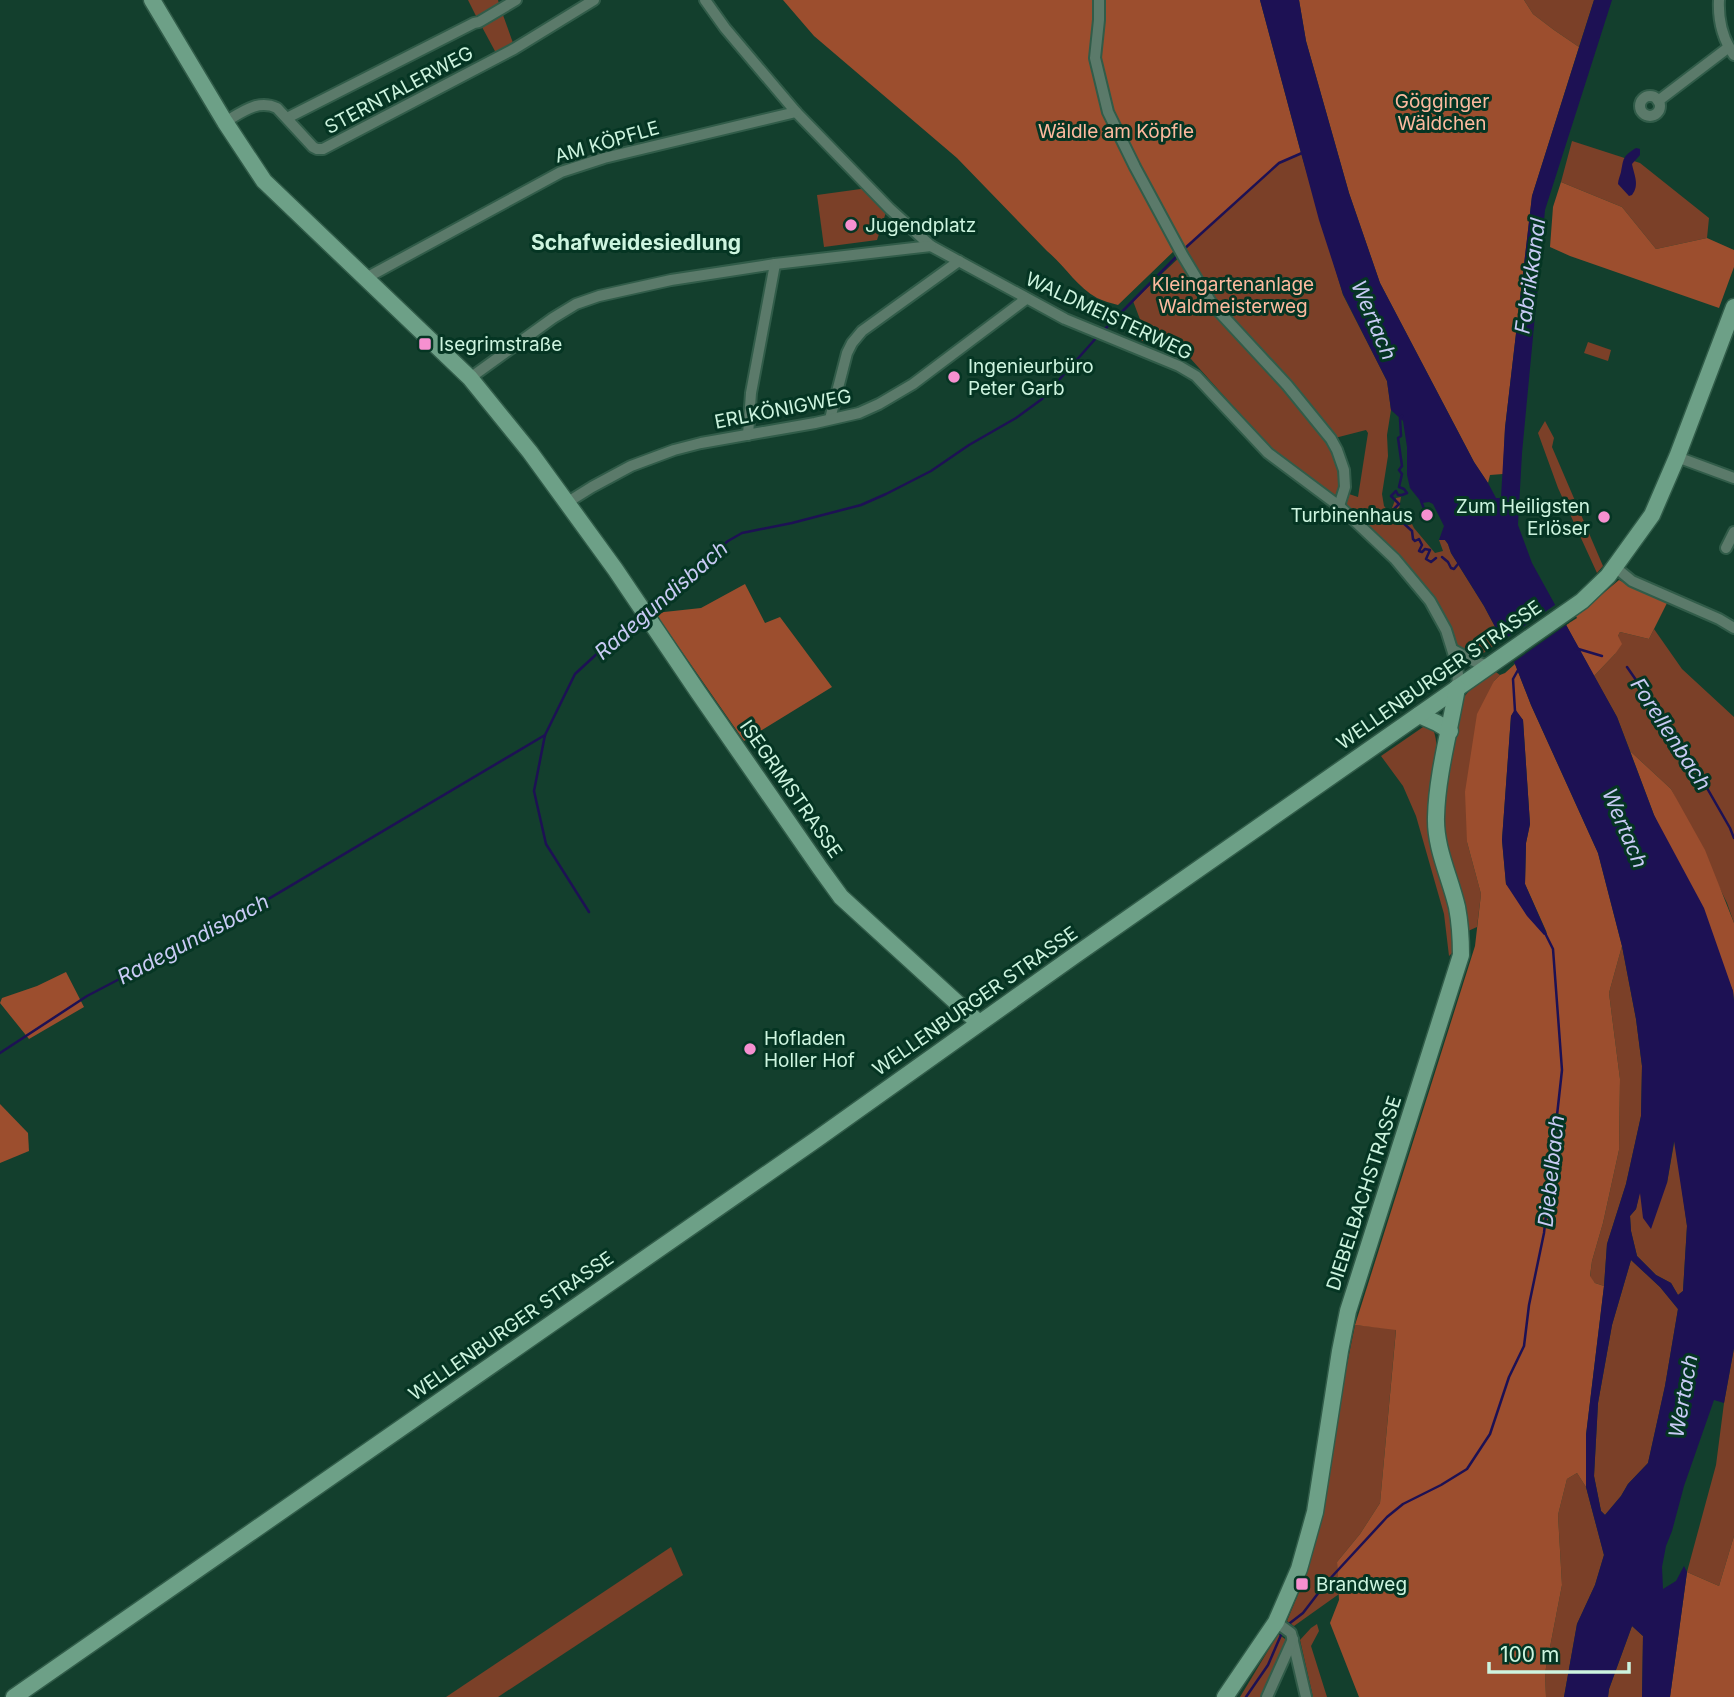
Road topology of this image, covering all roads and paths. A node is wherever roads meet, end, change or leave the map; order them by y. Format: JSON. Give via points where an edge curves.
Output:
{"nodes":[{"id":1,"x":152,"y":0,"type":"edge"},
{"id":2,"x":516,"y":0,"type":"edge"},
{"id":3,"x":594,"y":0,"type":"edge"},
{"id":4,"x":705,"y":0,"type":"edge"},
{"id":5,"x":1099,"y":0,"type":"edge"},
{"id":6,"x":1719,"y":0,"type":"edge"},
{"id":7,"x":1731,"y":51,"type":"edge"},
{"id":8,"x":1658,"y":101,"type":"dead end"},
{"id":9,"x":796,"y":112,"type":"junction"},
{"id":10,"x":287,"y":118,"type":"junction"},
{"id":11,"x":225,"y":122,"type":"junction"},
{"id":12,"x":931,"y":246,"type":"junction"},
{"id":13,"x":959,"y":261,"type":"junction"},
{"id":14,"x":775,"y":264,"type":"junction"},
{"id":15,"x":366,"y":278,"type":"junction"},
{"id":16,"x":1026,"y":299,"type":"junction"},
{"id":17,"x":1734,"y":307,"type":"edge"},
{"id":18,"x":470,"y":378,"type":"junction"},
{"id":19,"x":830,"y":419,"type":"junction"},
{"id":20,"x":748,"y":435,"type":"junction"},
{"id":21,"x":1677,"y":457,"type":"junction"},
{"id":22,"x":1734,"y":478,"type":"edge"},
{"id":23,"x":568,"y":502,"type":"junction"},
{"id":24,"x":1339,"y":506,"type":"junction"},
{"id":25,"x":1734,"y":532,"type":"edge"},
{"id":26,"x":1726,"y":548,"type":"dead end"},
{"id":27,"x":1615,"y":567,"type":"junction"},
{"id":28,"x":1734,"y":628,"type":"edge"},
{"id":29,"x":1454,"y":650,"type":"junction"},
{"id":30,"x":1489,"y":666,"type":"junction"},
{"id":31,"x":1457,"y":688,"type":"junction"},
{"id":32,"x":1419,"y":715,"type":"junction"},
{"id":33,"x":1450,"y":731,"type":"junction"},
{"id":34,"x":979,"y":1023,"type":"junction"},
{"id":35,"x":1276,"y":1622,"type":"junction"},
{"id":36,"x":1293,"y":1639,"type":"junction"},
{"id":37,"x":14,"y":1697,"type":"edge"},
{"id":38,"x":1225,"y":1697,"type":"edge"},
{"id":39,"x":1267,"y":1697,"type":"edge"},
{"id":40,"x":1306,"y":1697,"type":"edge"}],
"edges":[{"from":1,"to":11,"type":"street","name":"ISEGRIMSTRASSE"},
{"from":2,"to":10,"type":"street"},
{"from":3,"to":10,"type":"street","name":"STERNTALERWEG","via":[[514,49],[323,149],[313,147]]},
{"from":4,"to":9,"type":"street","name":"WALDMEISTERWEG"},
{"from":5,"to":24,"type":"street","via":[[1095,58],[1108,112],[1212,304],[1331,439],[1345,479]]},
{"from":6,"to":7,"type":"street","via":[[1723,34]]},
{"from":7,"to":8,"type":"street"},
{"from":9,"to":12,"type":"street","name":"WALDMEISTERWEG"},
{"from":9,"to":15,"type":"street","name":"AM KÖPFLE","via":[[561,172]]},
{"from":10,"to":11,"type":"street","name":"STERNTALERWEG","via":[[265,104]]},
{"from":11,"to":15,"type":"street","name":"ISEGRIMSTRASSE","via":[[264,181]]},
{"from":12,"to":13,"type":"street","name":"WALDMEISTERWEG"},
{"from":12,"to":14,"type":"street"},
{"from":13,"to":16,"type":"street","name":"WALDMEISTERWEG"},
{"from":13,"to":19,"type":"street","via":[[852,343]]},
{"from":14,"to":18,"type":"street","via":[[649,284],[576,304]]},
{"from":14,"to":20,"type":"street","via":[[751,393]]},
{"from":15,"to":18,"type":"street","name":"ISEGRIMSTRASSE"},
{"from":16,"to":19,"type":"street","name":"ERLKÖNIGWEG","via":[[908,387],[859,413]]},
{"from":16,"to":24,"type":"street","name":"WALDMEISTERWEG","via":[[1196,376],[1268,453]]},
{"from":17,"to":21,"type":"street","name":"WELLENBURGER STRASSE"},
{"from":18,"to":23,"type":"street","name":"ISEGRIMSTRASSE"},
{"from":19,"to":20,"type":"street","name":"ERLKÖNIGWEG"},
{"from":20,"to":23,"type":"street","name":"ERLKÖNIGWEG","via":[[660,455]]},
{"from":21,"to":22,"type":"street"},
{"from":21,"to":27,"type":"street","name":"WELLENBURGER STRASSE","via":[[1652,515]]},
{"from":23,"to":34,"type":"street","name":"ISEGRIMSTRASSE","via":[[841,897]]},
{"from":24,"to":29,"type":"street","name":"WALDMEISTERWEG","via":[[1395,559],[1430,601]]},
{"from":25,"to":26,"type":"street"},
{"from":27,"to":28,"type":"street","via":[[1632,581]]},
{"from":27,"to":30,"type":"street","name":"WELLENBURGER STRASSE","via":[[1571,608]]},
{"from":29,"to":30,"type":"street"},
{"from":29,"to":31,"type":"street","name":"WALDMEISTERWEG"},
{"from":30,"to":31,"type":"street","name":"WELLENBURGER STRASSE"},
{"from":31,"to":32,"type":"street","name":"WELLENBURGER STRASSE"},
{"from":31,"to":33,"type":"street","name":"DIEBELBACHSTRASSE"},
{"from":32,"to":33,"type":"street"},
{"from":32,"to":34,"type":"street","name":"WELLENBURGER STRASSE"},
{"from":33,"to":35,"type":"street","name":"DIEBELBACHSTRASSE","via":[[1436,818],[1456,906],[1461,955],[1348,1311],[1315,1512],[1299,1569]]},
{"from":34,"to":37,"type":"street","name":"WELLENBURGER STRASSE"},
{"from":35,"to":36,"type":"street"},
{"from":35,"to":38,"type":"street","name":"DIEBELBACHSTRASSE"},
{"from":36,"to":39,"type":"street"},
{"from":36,"to":40,"type":"street"}]}
